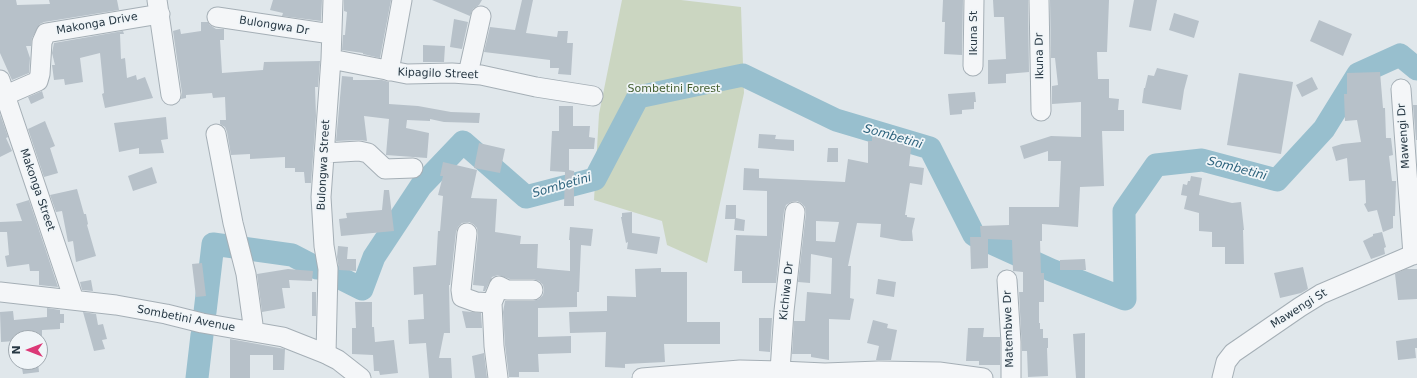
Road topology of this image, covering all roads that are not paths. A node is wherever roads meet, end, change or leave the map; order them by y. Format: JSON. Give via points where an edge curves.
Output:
{"nodes":[{"id":1,"x":333,"y":0,"type":"edge"},
{"id":2,"x":402,"y":0,"type":"edge"},
{"id":3,"x":974,"y":0,"type":"edge"},
{"id":4,"x":1039,"y":0,"type":"edge"},
{"id":5,"x":158,"y":7,"type":"edge"},
{"id":6,"x":481,"y":16,"type":"dead end"},
{"id":7,"x":218,"y":17,"type":"dead end"},
{"id":8,"x":331,"y":34,"type":"junction"},
{"id":9,"x":331,"y":59,"type":"junction"},
{"id":10,"x":973,"y":66,"type":"dead end"},
{"id":11,"x":389,"y":71,"type":"junction"},
{"id":12,"x":468,"y":74,"type":"junction"},
{"id":13,"x":3,"y":87,"type":"edge"},
{"id":14,"x":1401,"y":88,"type":"dead end"},
{"id":15,"x":171,"y":95,"type":"dead end"},
{"id":16,"x":593,"y":96,"type":"dead end"},
{"id":17,"x":1041,"y":111,"type":"dead end"},
{"id":18,"x":216,"y":134,"type":"dead end"},
{"id":19,"x":324,"y":153,"type":"junction"},
{"id":20,"x":412,"y":168,"type":"dead end"},
{"id":21,"x":795,"y":212,"type":"dead end"},
{"id":22,"x":467,"y":233,"type":"dead end"},
{"id":23,"x":1415,"y":254,"type":"edge"},
{"id":24,"x":1007,"y":280,"type":"dead end"},
{"id":25,"x":533,"y":290,"type":"dead end"},
{"id":26,"x":0,"y":292,"type":"edge"},
{"id":27,"x":74,"y":300,"type":"junction"},
{"id":28,"x":492,"y":303,"type":"junction"},
{"id":29,"x":254,"y":332,"type":"junction"},
{"id":30,"x":326,"y":354,"type":"junction"},
{"id":31,"x":780,"y":371,"type":"junction"},
{"id":32,"x":811,"y":375,"type":"edge"},
{"id":33,"x":674,"y":377,"type":"edge"},
{"id":34,"x":361,"y":378,"type":"edge"},
{"id":35,"x":498,"y":378,"type":"edge"},
{"id":36,"x":642,"y":378,"type":"edge"},
{"id":37,"x":983,"y":378,"type":"edge"},
{"id":38,"x":1011,"y":378,"type":"edge"},
{"id":39,"x":1222,"y":378,"type":"edge"}],
"edges":[{"from":1,"to":8,"type":"street","name":"Bulongwa Street"},
{"from":2,"to":11,"type":"street"},
{"from":3,"to":10,"type":"street","name":"Ikuna St"},
{"from":4,"to":17,"type":"street","name":"Ikuna Dr"},
{"from":5,"to":13,"type":"street","name":"Makonga Drive","via":[[152,14],[46,33],[42,42],[38,80]]},
{"from":5,"to":15,"type":"street"},
{"from":6,"to":12,"type":"street"},
{"from":7,"to":8,"type":"street","name":"Bulongwa Dr"},
{"from":8,"to":9,"type":"street","name":"Bulongwa Street"},
{"from":9,"to":11,"type":"street","name":"Kipagilo Street"},
{"from":9,"to":19,"type":"street","name":"Bulongwa Street"},
{"from":11,"to":12,"type":"street","name":"Kipagilo Street","via":[[407,74]]},
{"from":12,"to":16,"type":"street","name":"Kipagilo Street"},
{"from":13,"to":27,"type":"street","name":"Makonga Street"},
{"from":14,"to":23,"type":"street","name":"Mawengi Dr"},
{"from":18,"to":29,"type":"street","via":[[233,223],[246,274]]},
{"from":19,"to":20,"type":"street","via":[[359,151],[368,153],[385,169]]},
{"from":19,"to":30,"type":"street","name":"Bulongwa Street","via":[[321,197],[328,269]]},
{"from":21,"to":31,"type":"street","name":"Kichiwa Dr"},
{"from":22,"to":28,"type":"street","via":[[462,297],[476,302]]},
{"from":23,"to":39,"type":"street","name":"Mawengi St","via":[[1321,294],[1300,307],[1233,353],[1226,362]]},
{"from":24,"to":38,"type":"street","name":"Matembwe Dr"},
{"from":25,"to":28,"type":"street","via":[[507,290],[499,286]]},
{"from":26,"to":27,"type":"street","name":"Sombetini Avenue"},
{"from":27,"to":29,"type":"street","name":"Sombetini Avenue","via":[[159,312],[202,324]]},
{"from":28,"to":35,"type":"street"},
{"from":29,"to":30,"type":"street","name":"Sombetini Avenue","via":[[283,337]]},
{"from":30,"to":34,"type":"street","name":"Sombetini Avenue"},
{"from":31,"to":32,"type":"street"},
{"from":31,"to":33,"type":"street","via":[[740,370]]},
{"from":32,"to":37,"type":"street","via":[[879,371],[939,372]]},
{"from":33,"to":36,"type":"street"}]}
